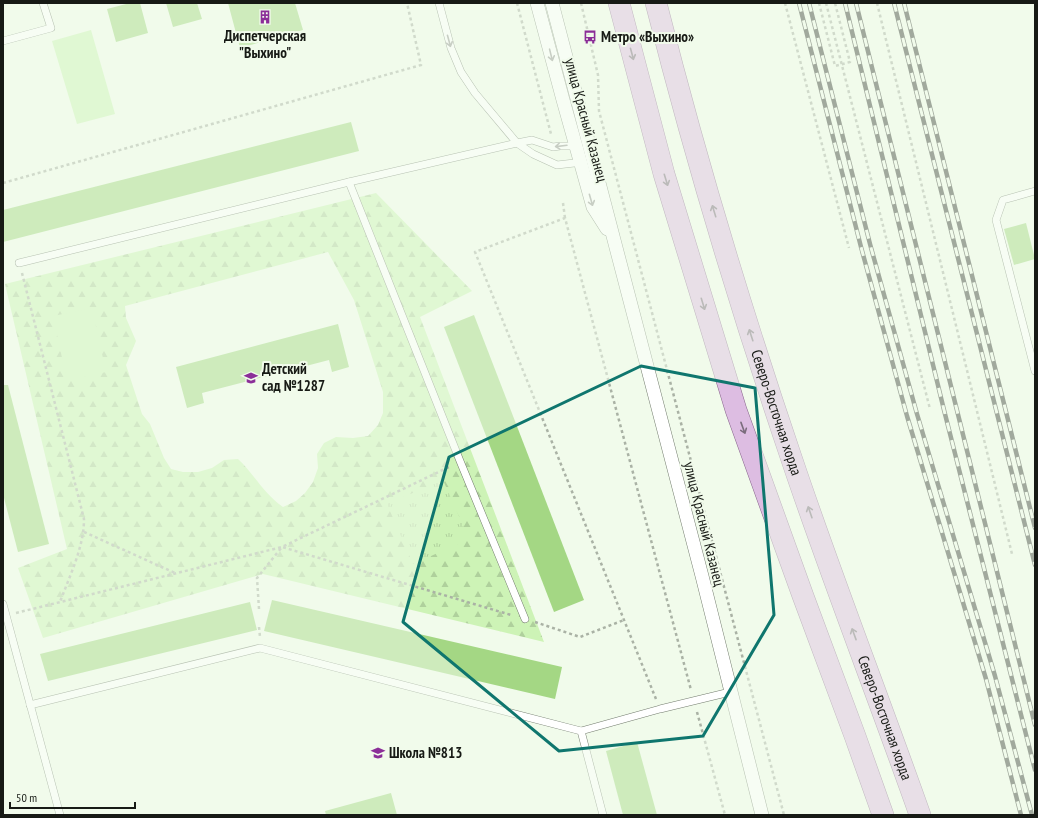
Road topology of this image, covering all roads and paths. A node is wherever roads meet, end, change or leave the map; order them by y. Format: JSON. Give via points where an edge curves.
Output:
{"nodes":[{"id":1,"x":43,"y":3,"type":"edge"},
{"id":2,"x":407,"y":3,"type":"edge"},
{"id":3,"x":439,"y":3,"type":"edge"},
{"id":4,"x":517,"y":3,"type":"edge"},
{"id":5,"x":537,"y":3,"type":"edge"},
{"id":6,"x":552,"y":3,"type":"edge"},
{"id":7,"x":581,"y":3,"type":"edge"},
{"id":8,"x":619,"y":3,"type":"edge"},
{"id":9,"x":656,"y":3,"type":"edge"},
{"id":10,"x":785,"y":3,"type":"edge"},
{"id":11,"x":819,"y":3,"type":"edge"},
{"id":12,"x":826,"y":3,"type":"edge"},
{"id":13,"x":835,"y":3,"type":"edge"},
{"id":14,"x":877,"y":3,"type":"edge"},
{"id":15,"x":3,"y":41,"type":"edge"},
{"id":16,"x":841,"y":64,"type":"junction"},
{"id":17,"x":551,"y":138,"type":"dead end"},
{"id":18,"x":517,"y":143,"type":"junction"},
{"id":19,"x":576,"y":145,"type":"junction"},
{"id":20,"x":587,"y":162,"type":"junction"},
{"id":21,"x":349,"y":182,"type":"junction"},
{"id":22,"x":3,"y":183,"type":"edge"},
{"id":23,"x":1035,"y":191,"type":"edge"},
{"id":24,"x":563,"y":203,"type":"dead end"},
{"id":25,"x":565,"y":218,"type":"junction"},
{"id":26,"x":849,"y":248,"type":"dead end"},
{"id":27,"x":19,"y":263,"type":"joint"},
{"id":28,"x":1035,"y":371,"type":"edge"},
{"id":29,"x":930,"y":410,"type":"dead end"},
{"id":30,"x":460,"y":461,"type":"junction"},
{"id":31,"x":84,"y":532,"type":"junction"},
{"id":32,"x":282,"y":547,"type":"junction"},
{"id":33,"x":1012,"y":554,"type":"dead end"},
{"id":34,"x":176,"y":573,"type":"junction"},
{"id":35,"x":60,"y":602,"type":"junction"},
{"id":36,"x":3,"y":604,"type":"edge"},
{"id":37,"x":259,"y":610,"type":"dead end"},
{"id":38,"x":6,"y":616,"type":"junction"},
{"id":39,"x":525,"y":619,"type":"junction"},
{"id":40,"x":624,"y":620,"type":"junction"},
{"id":41,"x":730,"y":692,"type":"junction"},
{"id":42,"x":694,"y":700,"type":"junction"},
{"id":43,"x":30,"y":705,"type":"junction"},
{"id":44,"x":660,"y":709,"type":"junction"},
{"id":45,"x":581,"y":731,"type":"junction"},
{"id":46,"x":60,"y":815,"type":"edge"},
{"id":47,"x":603,"y":815,"type":"edge"},
{"id":48,"x":725,"y":815,"type":"edge"},
{"id":49,"x":762,"y":815,"type":"edge"},
{"id":50,"x":784,"y":815,"type":"edge"},
{"id":51,"x":883,"y":815,"type":"edge"},
{"id":52,"x":920,"y":815,"type":"edge"}],
"edges":[{"from":1,"to":15,"type":"lane","via":[[51,28]]},
{"from":2,"to":22,"type":"path","via":[[421,65]]},
{"from":3,"to":18,"type":"lane","one_way":true,"via":[[451,48],[461,72]]},
{"from":4,"to":17,"type":"path"},
{"from":5,"to":19,"type":"street","name":"улица Красный Казанец","one_way":true},
{"from":6,"to":20,"type":"street","name":"улица Красный Казанец"},
{"from":7,"to":50,"type":"path","via":[[598,75],[599,111]]},
{"from":8,"to":51,"type":"main road","one_way":true,"via":[[664,174],[736,410]]},
{"from":52,"to":9,"type":"main road","name":"Северо-Восточная хорда","one_way":true,"via":[[827,562],[750,332],[708,194]]},
{"from":10,"to":26,"type":"path"},
{"from":11,"to":16,"type":"path","via":[[835,66]]},
{"from":12,"to":16,"type":"path"},
{"from":13,"to":16,"type":"path","via":[[850,62]]},
{"from":14,"to":33,"type":"path"},
{"from":16,"to":29,"type":"path"},
{"from":19,"to":18,"type":"lane","one_way":true,"via":[[553,147],[532,140]]},
{"from":18,"to":20,"type":"lane","via":[[557,165]]},
{"from":18,"to":21,"type":"lane"},
{"from":19,"to":20,"type":"street","name":"улица Красный Казанец"},
{"from":20,"to":41,"type":"street","name":"улица Красный Казанец","via":[[614,240]]},
{"from":21,"to":27,"type":"lane"},
{"from":21,"to":30,"type":"lane"},
{"from":23,"to":28,"type":"lane","via":[[1003,200],[996,220]]},
{"from":24,"to":25,"type":"path"},
{"from":25,"to":40,"type":"path","via":[[475,252]]},
{"from":25,"to":42,"type":"path"},
{"from":27,"to":31,"type":"path","via":[[84,518]]},
{"from":30,"to":32,"type":"path"},
{"from":30,"to":39,"type":"lane"},
{"from":31,"to":34,"type":"path"},
{"from":31,"to":35,"type":"path"},
{"from":32,"to":34,"type":"path"},
{"from":32,"to":37,"type":"path","via":[[257,578]]},
{"from":32,"to":39,"type":"path"},
{"from":34,"to":35,"type":"path"},
{"from":35,"to":38,"type":"path"},
{"from":36,"to":38,"type":"lane"},
{"from":38,"to":43,"type":"lane"},
{"from":39,"to":40,"type":"path","via":[[580,637]]},
{"from":40,"to":44,"type":"path"},
{"from":41,"to":42,"type":"lane"},
{"from":41,"to":49,"type":"street","name":"улица Красный Казанец"},
{"from":42,"to":44,"type":"lane"},
{"from":42,"to":48,"type":"path"},
{"from":43,"to":45,"type":"lane","via":[[260,648]]},
{"from":43,"to":46,"type":"lane"},
{"from":44,"to":45,"type":"lane"},
{"from":45,"to":47,"type":"lane"}]}
